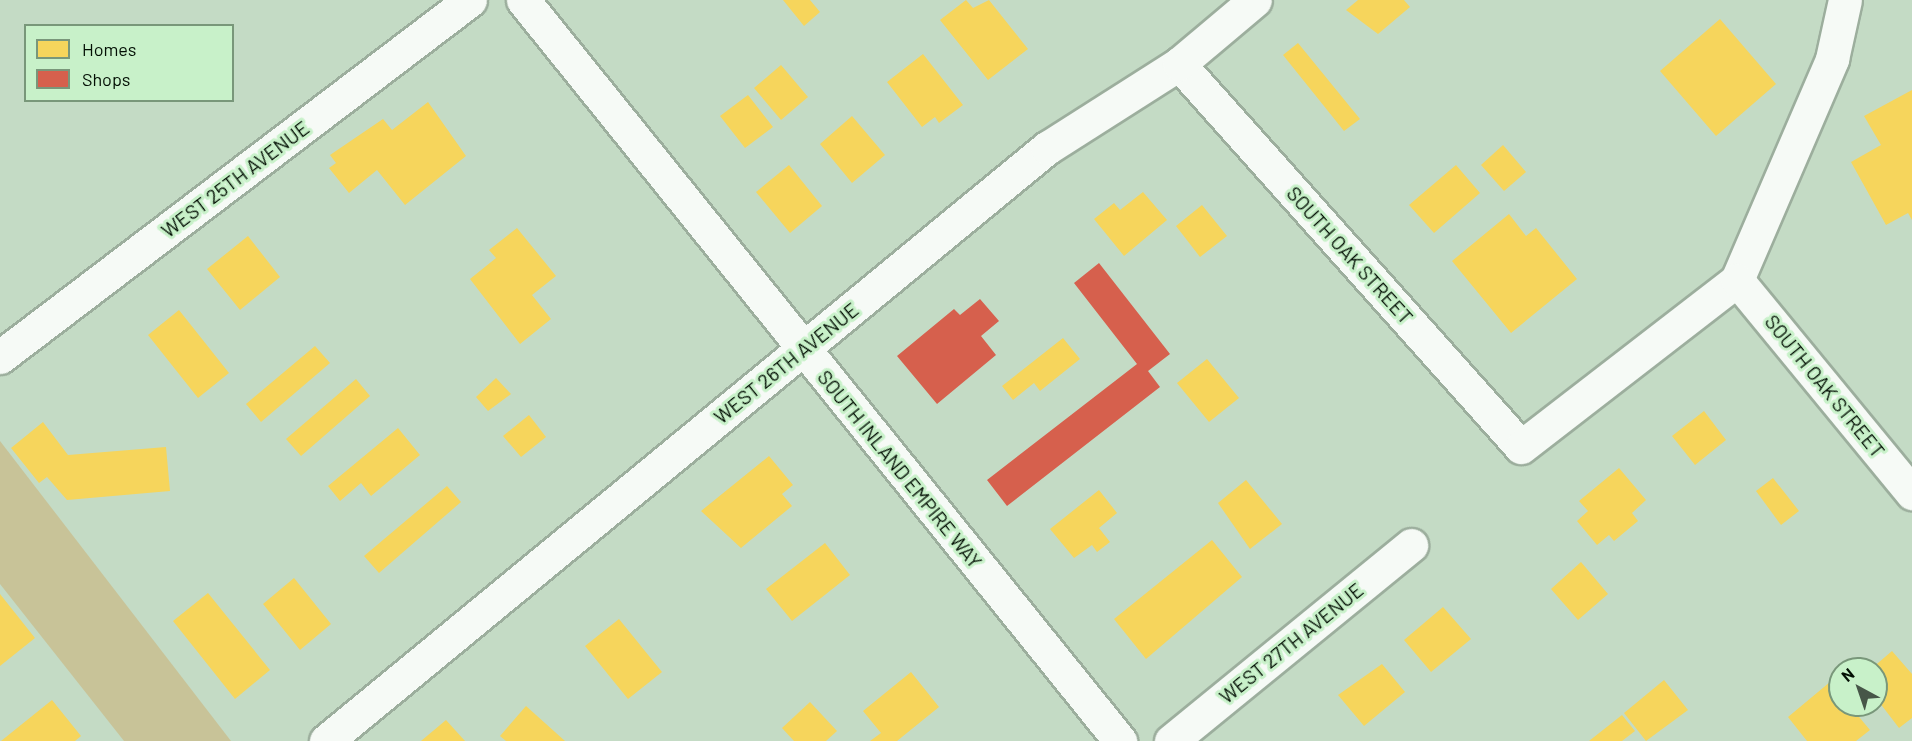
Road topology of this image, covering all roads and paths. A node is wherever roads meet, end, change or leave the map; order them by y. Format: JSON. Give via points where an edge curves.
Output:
{"nodes":[{"id":1,"x":470,"y":0,"type":"edge"},
{"id":2,"x":523,"y":0,"type":"edge"},
{"id":3,"x":1255,"y":0,"type":"edge"},
{"id":4,"x":1845,"y":0,"type":"edge"},
{"id":5,"x":1179,"y":64,"type":"junction"},
{"id":6,"x":1737,"y":280,"type":"junction"},
{"id":7,"x":803,"y":349,"type":"junction"},
{"id":8,"x":0,"y":357,"type":"edge"},
{"id":9,"x":1912,"y":493,"type":"edge"},
{"id":10,"x":1411,"y":545,"type":"dead end"},
{"id":11,"x":326,"y":741,"type":"edge"},
{"id":12,"x":1120,"y":741,"type":"edge"},
{"id":13,"x":1171,"y":741,"type":"edge"}],
"edges":[{"from":1,"to":8,"type":"street","name":"WEST 25TH AVENUE"},
{"from":2,"to":7,"type":"street","name":"SOUTH INLAND EMPIRE WAY"},
{"from":3,"to":5,"type":"street","name":"WEST 26TH AVENUE"},
{"from":4,"to":6,"type":"street","via":[[1833,59]]},
{"from":5,"to":6,"type":"street","name":"SOUTH OAK STREET","via":[[1521,447]]},
{"from":5,"to":7,"type":"street","name":"WEST 26TH AVENUE","via":[[1047,148]]},
{"from":6,"to":9,"type":"street","name":"SOUTH OAK STREET"},
{"from":7,"to":11,"type":"street","name":"WEST 26TH AVENUE"},
{"from":7,"to":12,"type":"street","name":"SOUTH INLAND EMPIRE WAY"},
{"from":10,"to":13,"type":"street","name":"WEST 27TH AVENUE"}]}
